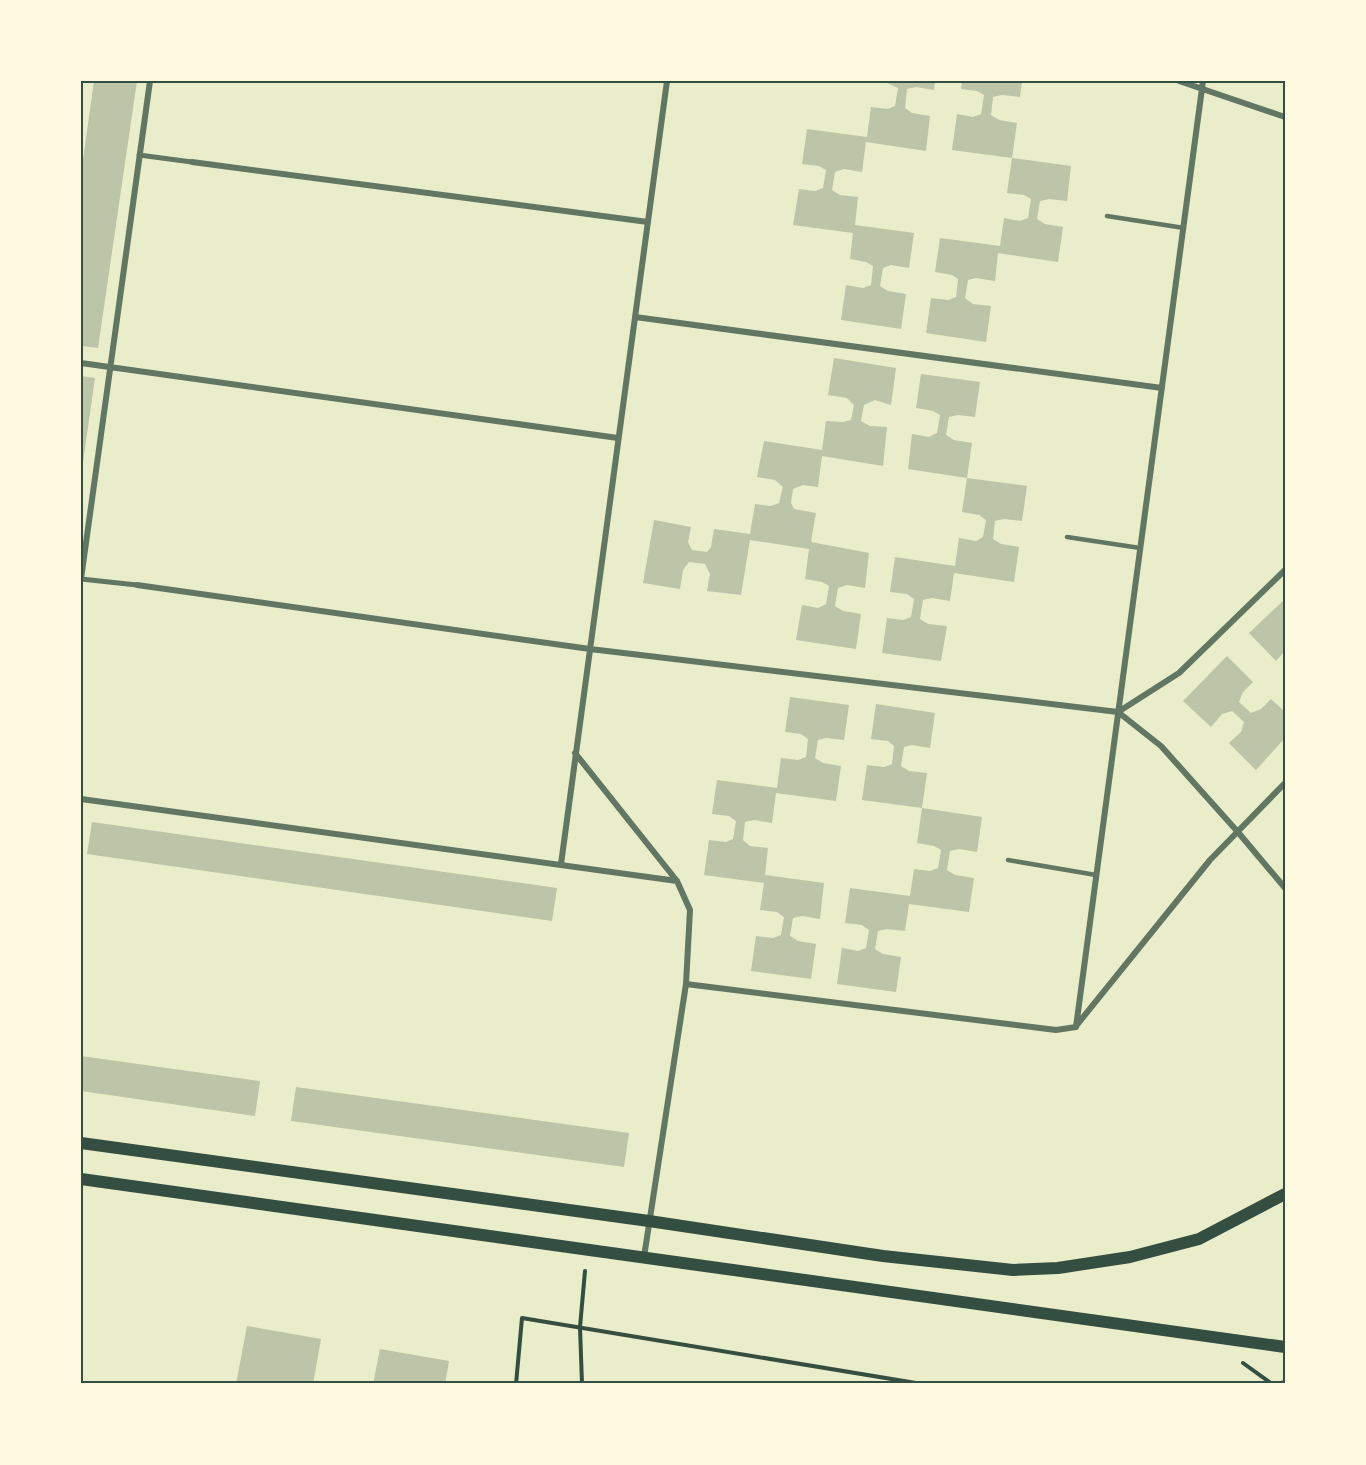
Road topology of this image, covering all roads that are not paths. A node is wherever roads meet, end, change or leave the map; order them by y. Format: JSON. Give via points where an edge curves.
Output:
{"nodes":[{"id":1,"x":150,"y":81,"type":"edge"},
{"id":2,"x":667,"y":81,"type":"edge"},
{"id":3,"x":1179,"y":81,"type":"edge"},
{"id":4,"x":1203,"y":84,"type":"edge"},
{"id":5,"x":1285,"y":117,"type":"edge"},
{"id":6,"x":139,"y":155,"type":"junction"},
{"id":7,"x":192,"y":162,"type":"joint"},
{"id":8,"x":1107,"y":216,"type":"dead end"},
{"id":9,"x":648,"y":222,"type":"junction"},
{"id":10,"x":1184,"y":228,"type":"junction"},
{"id":11,"x":635,"y":317,"type":"junction"},
{"id":12,"x":81,"y":363,"type":"edge"},
{"id":13,"x":110,"y":367,"type":"junction"},
{"id":14,"x":1162,"y":388,"type":"junction"},
{"id":15,"x":618,"y":438,"type":"junction"},
{"id":16,"x":1067,"y":537,"type":"dead end"},
{"id":17,"x":1140,"y":548,"type":"junction"},
{"id":18,"x":1285,"y":570,"type":"edge"},
{"id":19,"x":81,"y":579,"type":"edge"},
{"id":20,"x":137,"y":585,"type":"joint"},
{"id":21,"x":590,"y":649,"type":"junction"},
{"id":22,"x":1118,"y":712,"type":"junction"},
{"id":23,"x":576,"y":753,"type":"junction"},
{"id":24,"x":1285,"y":783,"type":"edge"},
{"id":25,"x":81,"y":799,"type":"edge"},
{"id":26,"x":1237,"y":831,"type":"junction"},
{"id":27,"x":1008,"y":860,"type":"dead end"},
{"id":28,"x":561,"y":864,"type":"junction"},
{"id":29,"x":1096,"y":875,"type":"junction"},
{"id":30,"x":676,"y":881,"type":"junction"},
{"id":31,"x":1285,"y":888,"type":"edge"},
{"id":32,"x":686,"y":984,"type":"junction"},
{"id":33,"x":1076,"y":1027,"type":"junction"},
{"id":34,"x":81,"y":1143,"type":"edge"},
{"id":35,"x":81,"y":1179,"type":"edge"},
{"id":36,"x":1285,"y":1194,"type":"edge"},
{"id":37,"x":649,"y":1221,"type":"junction"},
{"id":38,"x":644,"y":1257,"type":"junction"},
{"id":39,"x":1285,"y":1347,"type":"edge"}],
"edges":[{"from":1,"to":6,"type":"street"},
{"from":2,"to":9,"type":"street"},
{"from":3,"to":4,"type":"street"},
{"from":4,"to":5,"type":"street"},
{"from":4,"to":10,"type":"street"},
{"from":6,"to":7,"type":"street"},
{"from":6,"to":13,"type":"street"},
{"from":7,"to":9,"type":"street"},
{"from":8,"to":10,"type":"lane"},
{"from":9,"to":11,"type":"street"},
{"from":10,"to":14,"type":"street"},
{"from":11,"to":14,"type":"street"},
{"from":11,"to":15,"type":"street"},
{"from":12,"to":13,"type":"street"},
{"from":13,"to":15,"type":"street"},
{"from":13,"to":19,"type":"street"},
{"from":14,"to":17,"type":"street"},
{"from":15,"to":21,"type":"street"},
{"from":16,"to":17,"type":"lane"},
{"from":17,"to":22,"type":"street"},
{"from":18,"to":22,"type":"street","via":[[1179,672]]},
{"from":19,"to":20,"type":"street"},
{"from":20,"to":21,"type":"street"},
{"from":21,"to":22,"type":"street"},
{"from":21,"to":23,"type":"street"},
{"from":22,"to":26,"type":"street","via":[[1161,746]]},
{"from":22,"to":29,"type":"street"},
{"from":23,"to":28,"type":"street"},
{"from":23,"to":30,"type":"street"},
{"from":24,"to":26,"type":"street"},
{"from":25,"to":28,"type":"street"},
{"from":26,"to":31,"type":"street"},
{"from":26,"to":33,"type":"street"},
{"from":27,"to":29,"type":"lane"},
{"from":28,"to":30,"type":"street"},
{"from":29,"to":33,"type":"street"},
{"from":30,"to":32,"type":"street","via":[[690,910]]},
{"from":32,"to":33,"type":"street","via":[[1056,1030]]},
{"from":32,"to":37,"type":"street"},
{"from":34,"to":37,"type":"main road"},
{"from":35,"to":38,"type":"main road"},
{"from":36,"to":37,"type":"main road","via":[[1199,1239],[1130,1257],[1013,1270],[882,1256]]},
{"from":37,"to":38,"type":"street"},
{"from":38,"to":39,"type":"main road"}]}
